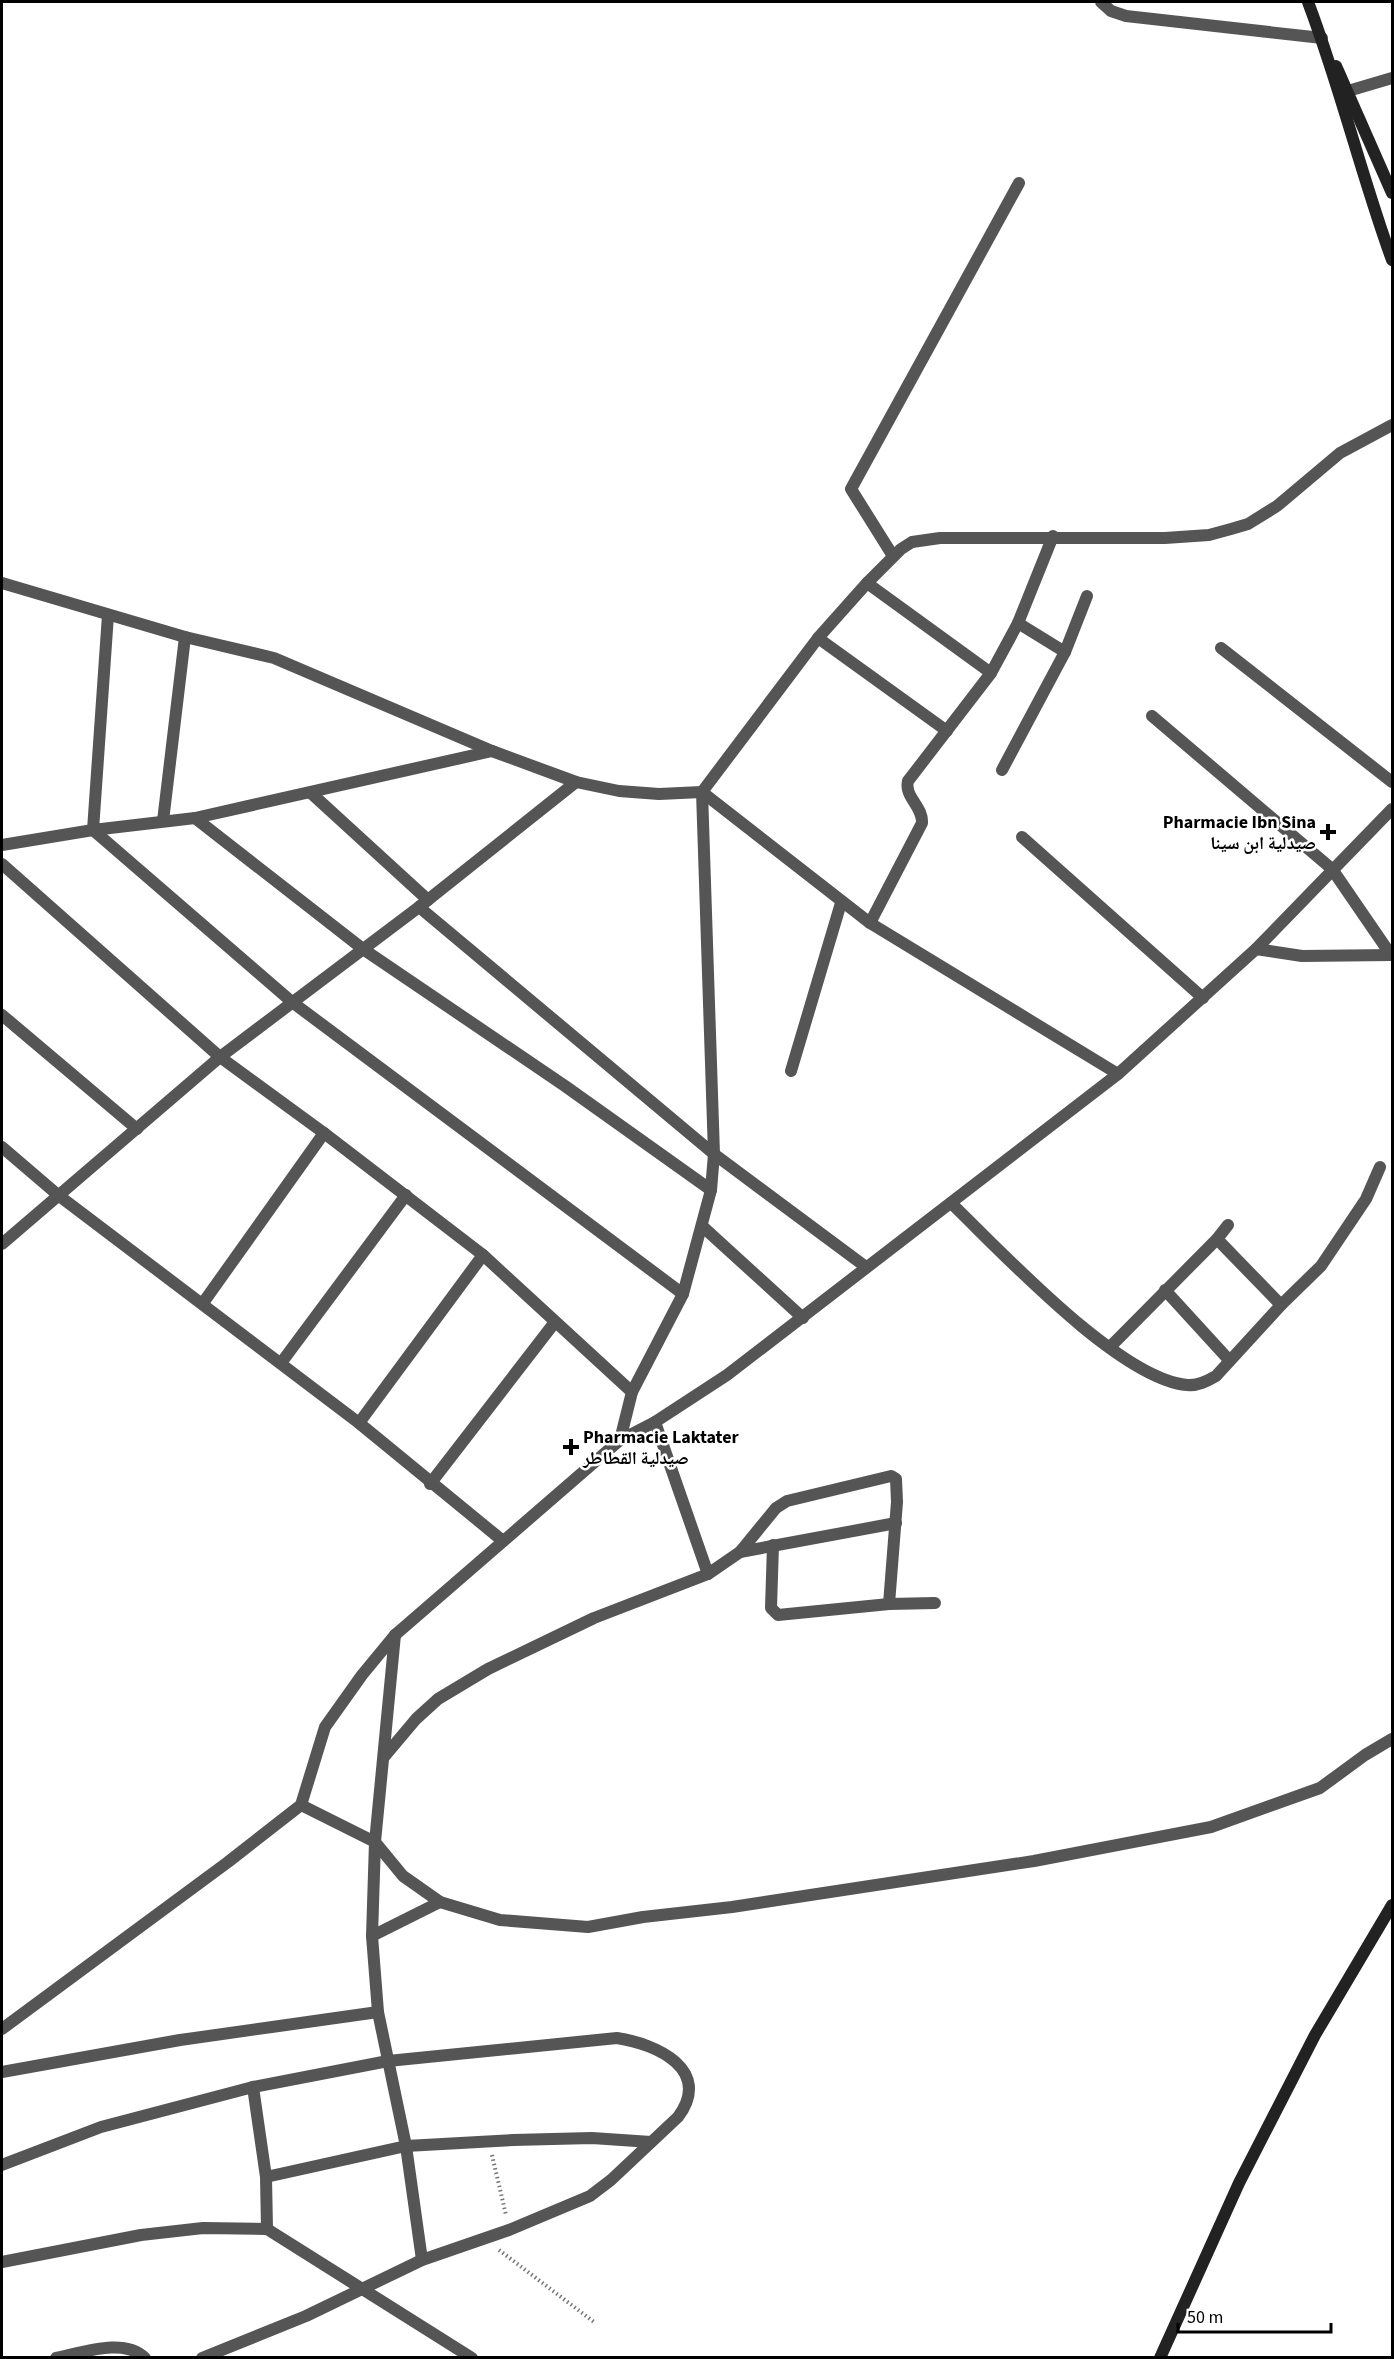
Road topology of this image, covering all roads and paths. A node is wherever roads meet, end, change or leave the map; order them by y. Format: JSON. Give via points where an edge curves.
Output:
{"nodes":[{"id":1,"x":1101,"y":2,"type":"edge"},
{"id":2,"x":1308,"y":2,"type":"edge"},
{"id":3,"x":1322,"y":38,"type":"junction"},
{"id":4,"x":1392,"y":78,"type":"edge"},
{"id":5,"x":1348,"y":91,"type":"junction"},
{"id":6,"x":1019,"y":183,"type":"dead end"},
{"id":7,"x":1392,"y":193,"type":"edge"},
{"id":8,"x":1392,"y":260,"type":"edge"},
{"id":9,"x":1392,"y":425,"type":"edge"},
{"id":10,"x":1053,"y":536,"type":"junction"},
{"id":11,"x":893,"y":556,"type":"junction"},
{"id":12,"x":2,"y":583,"type":"edge"},
{"id":13,"x":867,"y":583,"type":"junction"},
{"id":14,"x":1087,"y":596,"type":"dead end"},
{"id":15,"x":108,"y":615,"type":"junction"},
{"id":16,"x":1018,"y":623,"type":"junction"},
{"id":17,"x":185,"y":638,"type":"junction"},
{"id":18,"x":818,"y":638,"type":"junction"},
{"id":19,"x":1221,"y":648,"type":"dead end"},
{"id":20,"x":1065,"y":652,"type":"junction"},
{"id":21,"x":991,"y":674,"type":"junction"},
{"id":22,"x":1152,"y":716,"type":"dead end"},
{"id":23,"x":947,"y":731,"type":"junction"},
{"id":24,"x":492,"y":751,"type":"junction"},
{"id":25,"x":1002,"y":770,"type":"dead end"},
{"id":26,"x":576,"y":782,"type":"junction"},
{"id":27,"x":1392,"y":782,"type":"edge"},
{"id":28,"x":702,"y":792,"type":"junction"},
{"id":29,"x":311,"y":794,"type":"junction"},
{"id":30,"x":1392,"y":809,"type":"edge"},
{"id":31,"x":195,"y":818,"type":"junction"},
{"id":32,"x":163,"y":821,"type":"junction"},
{"id":33,"x":93,"y":830,"type":"junction"},
{"id":34,"x":1022,"y":837,"type":"dead end"},
{"id":35,"x":2,"y":845,"type":"edge"},
{"id":36,"x":2,"y":864,"type":"edge"},
{"id":37,"x":1332,"y":869,"type":"junction"},
{"id":38,"x":424,"y":903,"type":"junction"},
{"id":39,"x":842,"y":903,"type":"junction"},
{"id":40,"x":870,"y":923,"type":"junction"},
{"id":41,"x":363,"y":949,"type":"junction"},
{"id":42,"x":1256,"y":949,"type":"junction"},
{"id":43,"x":1392,"y":955,"type":"edge"},
{"id":44,"x":1203,"y":998,"type":"junction"},
{"id":45,"x":292,"y":1002,"type":"junction"},
{"id":46,"x":2,"y":1015,"type":"edge"},
{"id":47,"x":220,"y":1057,"type":"junction"},
{"id":48,"x":791,"y":1071,"type":"dead end"},
{"id":49,"x":1118,"y":1074,"type":"junction"},
{"id":50,"x":137,"y":1129,"type":"junction"},
{"id":51,"x":324,"y":1132,"type":"junction"},
{"id":52,"x":2,"y":1148,"type":"edge"},
{"id":53,"x":714,"y":1154,"type":"junction"},
{"id":54,"x":1380,"y":1167,"type":"dead end"},
{"id":55,"x":711,"y":1190,"type":"junction"},
{"id":56,"x":58,"y":1195,"type":"junction"},
{"id":57,"x":406,"y":1195,"type":"junction"},
{"id":58,"x":951,"y":1203,"type":"junction"},
{"id":59,"x":1228,"y":1225,"type":"dead end"},
{"id":60,"x":702,"y":1226,"type":"junction"},
{"id":61,"x":1217,"y":1239,"type":"junction"},
{"id":62,"x":2,"y":1244,"type":"edge"},
{"id":63,"x":483,"y":1256,"type":"junction"},
{"id":64,"x":866,"y":1267,"type":"junction"},
{"id":65,"x":1165,"y":1290,"type":"junction"},
{"id":66,"x":683,"y":1294,"type":"junction"},
{"id":67,"x":203,"y":1303,"type":"junction"},
{"id":68,"x":1281,"y":1305,"type":"junction"},
{"id":69,"x":803,"y":1318,"type":"junction"},
{"id":70,"x":555,"y":1322,"type":"junction"},
{"id":71,"x":1110,"y":1347,"type":"junction"},
{"id":72,"x":1229,"y":1360,"type":"junction"},
{"id":73,"x":281,"y":1363,"type":"junction"},
{"id":74,"x":632,"y":1392,"type":"junction"},
{"id":75,"x":655,"y":1422,"type":"junction"},
{"id":76,"x":359,"y":1423,"type":"junction"},
{"id":77,"x":620,"y":1440,"type":"junction"},
{"id":78,"x":430,"y":1484,"type":"junction"},
{"id":79,"x":896,"y":1523,"type":"junction"},
{"id":80,"x":503,"y":1540,"type":"junction"},
{"id":81,"x":773,"y":1545,"type":"junction"},
{"id":82,"x":740,"y":1552,"type":"junction"},
{"id":83,"x":708,"y":1574,"type":"junction"},
{"id":84,"x":935,"y":1603,"type":"dead end"},
{"id":85,"x":889,"y":1604,"type":"junction"},
{"id":86,"x":395,"y":1635,"type":"junction"},
{"id":87,"x":1392,"y":1739,"type":"edge"},
{"id":88,"x":384,"y":1757,"type":"junction"},
{"id":89,"x":301,"y":1805,"type":"junction"},
{"id":90,"x":375,"y":1842,"type":"junction"},
{"id":91,"x":440,"y":1902,"type":"junction"},
{"id":92,"x":1392,"y":1905,"type":"edge"},
{"id":93,"x":372,"y":1936,"type":"junction"},
{"id":94,"x":378,"y":2012,"type":"junction"},
{"id":95,"x":2,"y":2029,"type":"edge"},
{"id":96,"x":388,"y":2061,"type":"junction"},
{"id":97,"x":2,"y":2072,"type":"edge"},
{"id":98,"x":253,"y":2087,"type":"junction"},
{"id":99,"x":489,"y":2141,"type":"junction"},
{"id":100,"x":651,"y":2142,"type":"junction"},
{"id":101,"x":406,"y":2146,"type":"junction"},
{"id":102,"x":2,"y":2165,"type":"edge"},
{"id":103,"x":266,"y":2177,"type":"junction"},
{"id":104,"x":267,"y":2229,"type":"junction"},
{"id":105,"x":509,"y":2230,"type":"junction"},
{"id":106,"x":484,"y":2239,"type":"junction"},
{"id":107,"x":422,"y":2260,"type":"junction"},
{"id":108,"x":2,"y":2262,"type":"edge"},
{"id":109,"x":363,"y":2288,"type":"junction"},
{"id":110,"x":594,"y":2322,"type":"dead end"},
{"id":111,"x":56,"y":2358,"type":"edge"},
{"id":112,"x":145,"y":2358,"type":"edge"},
{"id":113,"x":202,"y":2358,"type":"edge"},
{"id":114,"x":472,"y":2358,"type":"edge"},
{"id":115,"x":1160,"y":2358,"type":"edge"}],
"edges":[{"from":1,"to":3,"type":"street","via":[[1126,16]]},
{"from":2,"to":3,"type":"main road"},
{"from":3,"to":5,"type":"main road"},
{"from":3,"to":8,"type":"main road","via":[[1366,189]]},
{"from":4,"to":5,"type":"street"},
{"from":5,"to":7,"type":"main road"},
{"from":6,"to":11,"type":"street","via":[[851,489]]},
{"from":9,"to":10,"type":"street","via":[[1340,453],[1277,506],[1248,524],[1209,535],[1165,538]]},
{"from":10,"to":11,"type":"street","via":[[940,538],[912,543]]},
{"from":10,"to":16,"type":"street"},
{"from":11,"to":13,"type":"street"},
{"from":12,"to":15,"type":"street"},
{"from":13,"to":18,"type":"street"},
{"from":13,"to":21,"type":"street"},
{"from":14,"to":20,"type":"street"},
{"from":15,"to":17,"type":"street"},
{"from":15,"to":33,"type":"street"},
{"from":16,"to":20,"type":"street"},
{"from":16,"to":21,"type":"street"},
{"from":17,"to":24,"type":"street","via":[[274,658]]},
{"from":17,"to":32,"type":"street"},
{"from":18,"to":23,"type":"street"},
{"from":18,"to":28,"type":"street"},
{"from":19,"to":27,"type":"street"},
{"from":20,"to":25,"type":"street"},
{"from":21,"to":23,"type":"street"},
{"from":22,"to":37,"type":"street"},
{"from":23,"to":40,"type":"street","via":[[908,781],[908,790],[921,810],[922,823]]},
{"from":24,"to":26,"type":"street"},
{"from":24,"to":29,"type":"street"},
{"from":26,"to":28,"type":"street","via":[[619,791]]},
{"from":26,"to":38,"type":"street"},
{"from":28,"to":39,"type":"street"},
{"from":28,"to":53,"type":"street"},
{"from":29,"to":31,"type":"street"},
{"from":29,"to":38,"type":"street"},
{"from":30,"to":37,"type":"street"},
{"from":31,"to":32,"type":"street"},
{"from":31,"to":41,"type":"street"},
{"from":32,"to":33,"type":"street"},
{"from":33,"to":35,"type":"street"},
{"from":33,"to":45,"type":"street"},
{"from":34,"to":44,"type":"street"},
{"from":36,"to":47,"type":"street"},
{"from":37,"to":42,"type":"street"},
{"from":37,"to":43,"type":"street"},
{"from":38,"to":41,"type":"street"},
{"from":38,"to":53,"type":"street"},
{"from":39,"to":40,"type":"street"},
{"from":39,"to":48,"type":"street"},
{"from":40,"to":49,"type":"street"},
{"from":41,"to":45,"type":"street"},
{"from":41,"to":55,"type":"street"},
{"from":42,"to":43,"type":"street","via":[[1302,956]]},
{"from":42,"to":44,"type":"street"},
{"from":44,"to":49,"type":"street"},
{"from":45,"to":47,"type":"street"},
{"from":45,"to":66,"type":"street"},
{"from":46,"to":50,"type":"street"},
{"from":47,"to":50,"type":"street"},
{"from":47,"to":51,"type":"street"},
{"from":49,"to":58,"type":"street"},
{"from":50,"to":56,"type":"street"},
{"from":51,"to":57,"type":"street"},
{"from":51,"to":67,"type":"street"},
{"from":52,"to":56,"type":"street"},
{"from":53,"to":55,"type":"street"},
{"from":53,"to":64,"type":"street"},
{"from":54,"to":68,"type":"street","via":[[1345,1233],[1321,1266]]},
{"from":55,"to":60,"type":"street"},
{"from":56,"to":62,"type":"street"},
{"from":56,"to":67,"type":"street"},
{"from":57,"to":63,"type":"street"},
{"from":57,"to":73,"type":"street"},
{"from":58,"to":64,"type":"street"},
{"from":58,"to":71,"type":"street","via":[[1064,1311]]},
{"from":59,"to":61,"type":"street"},
{"from":60,"to":66,"type":"street"},
{"from":60,"to":69,"type":"street"},
{"from":61,"to":65,"type":"street"},
{"from":61,"to":68,"type":"street"},
{"from":63,"to":70,"type":"street"},
{"from":63,"to":76,"type":"street"},
{"from":64,"to":69,"type":"street"},
{"from":65,"to":71,"type":"street"},
{"from":65,"to":72,"type":"street"},
{"from":66,"to":74,"type":"street"},
{"from":67,"to":73,"type":"street"},
{"from":68,"to":72,"type":"street"},
{"from":69,"to":75,"type":"street"},
{"from":70,"to":74,"type":"street"},
{"from":70,"to":78,"type":"street"},
{"from":71,"to":72,"type":"street","via":[[1144,1371],[1189,1385],[1216,1376]]},
{"from":73,"to":76,"type":"street"},
{"from":74,"to":77,"type":"street"},
{"from":75,"to":77,"type":"street"},
{"from":75,"to":83,"type":"street"},
{"from":76,"to":78,"type":"street"},
{"from":77,"to":80,"type":"street"},
{"from":78,"to":80,"type":"street"},
{"from":79,"to":81,"type":"street"},
{"from":79,"to":82,"type":"street","via":[[896,1479],[883,1476],[787,1501],[776,1508]]},
{"from":79,"to":85,"type":"street"},
{"from":80,"to":86,"type":"street"},
{"from":81,"to":82,"type":"street"},
{"from":81,"to":85,"type":"street","via":[[774,1613]]},
{"from":82,"to":83,"type":"street"},
{"from":83,"to":88,"type":"street","via":[[594,1618],[488,1669],[438,1700]]},
{"from":84,"to":85,"type":"street"},
{"from":86,"to":88,"type":"street"},
{"from":86,"to":89,"type":"street","via":[[325,1727]]},
{"from":87,"to":91,"type":"street","via":[[1320,1788],[1211,1827],[1034,1861],[588,1927],[500,1920]]},
{"from":88,"to":90,"type":"street"},
{"from":89,"to":90,"type":"street"},
{"from":89,"to":95,"type":"street"},
{"from":90,"to":91,"type":"street","via":[[403,1876]]},
{"from":90,"to":93,"type":"street"},
{"from":91,"to":93,"type":"street"},
{"from":92,"to":115,"type":"main road","via":[[1315,2035],[1244,2173]]},
{"from":93,"to":94,"type":"street"},
{"from":94,"to":96,"type":"street"},
{"from":94,"to":97,"type":"street","via":[[180,2040]]},
{"from":96,"to":98,"type":"street"},
{"from":96,"to":100,"type":"street","via":[[617,2038],[634,2040],[686,2071],[690,2082],[686,2105]]},
{"from":96,"to":101,"type":"street"},
{"from":98,"to":102,"type":"street","via":[[101,2127]]},
{"from":98,"to":103,"type":"street"},
{"from":99,"to":100,"type":"street","via":[[592,2138]]},
{"from":99,"to":101,"type":"street"},
{"from":99,"to":105,"type":"path"},
{"from":100,"to":105,"type":"street","via":[[590,2196]]},
{"from":101,"to":103,"type":"street"},
{"from":101,"to":107,"type":"street"},
{"from":103,"to":104,"type":"street"},
{"from":104,"to":108,"type":"street","via":[[203,2228],[141,2235]]},
{"from":104,"to":109,"type":"street"},
{"from":105,"to":106,"type":"street"},
{"from":106,"to":107,"type":"street"},
{"from":106,"to":110,"type":"path"},
{"from":107,"to":109,"type":"street"},
{"from":109,"to":113,"type":"street"},
{"from":109,"to":114,"type":"street"},
{"from":111,"to":112,"type":"street","via":[[118,2347],[138,2351]]}]}
